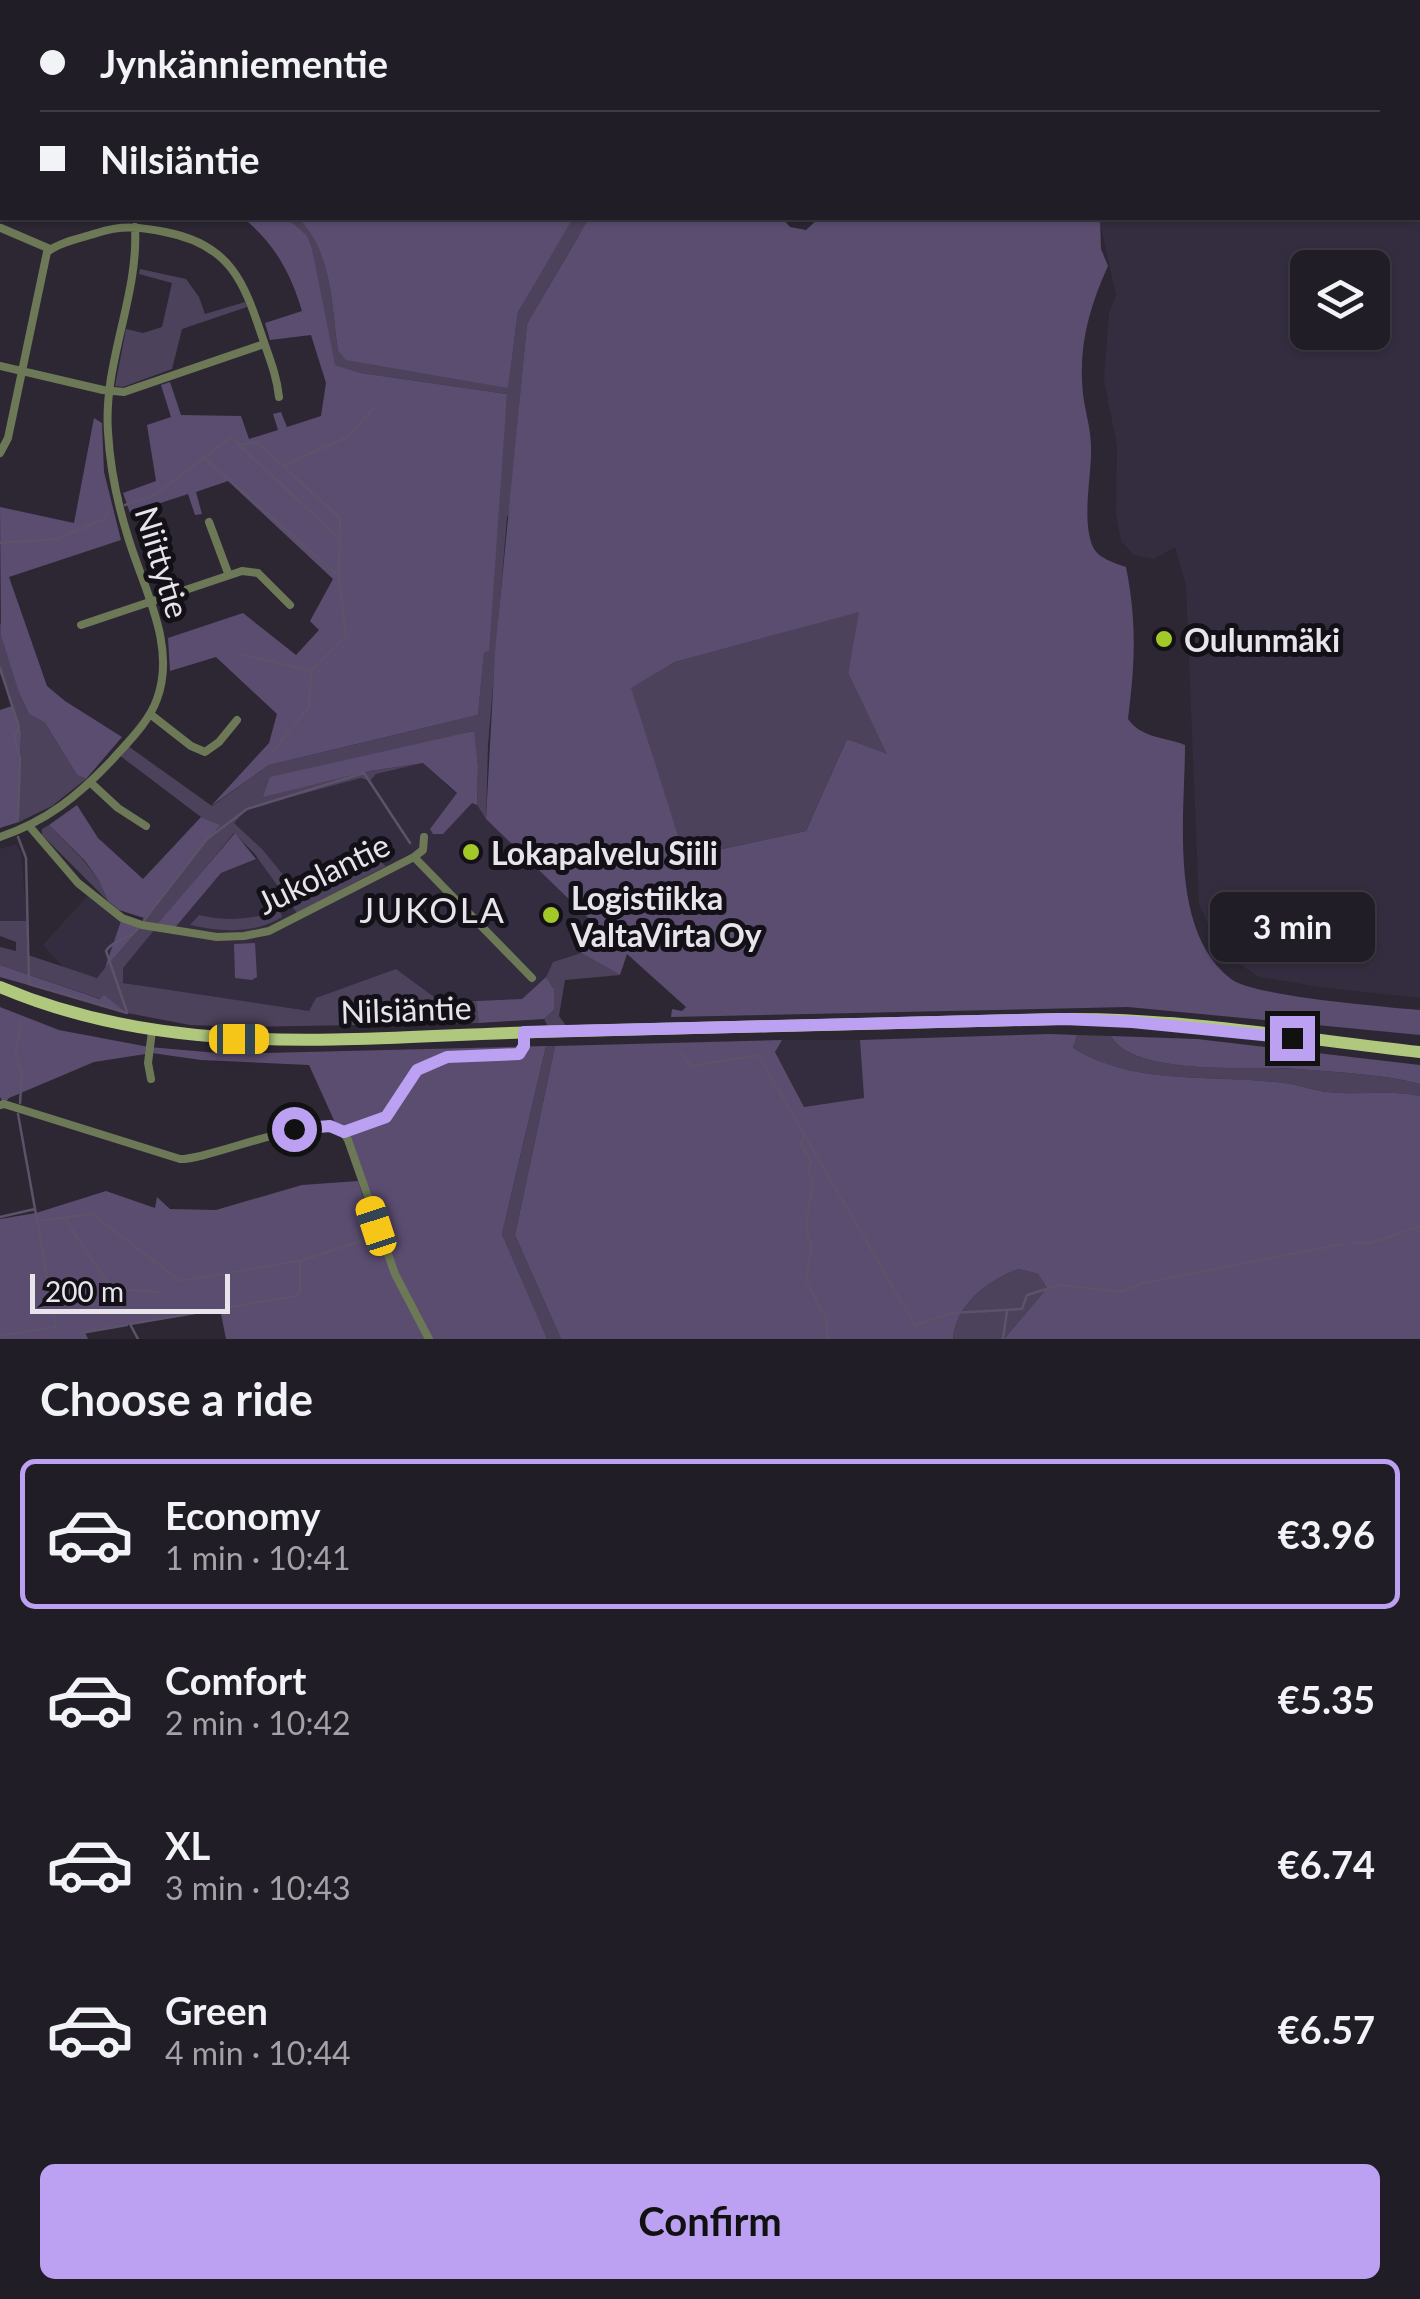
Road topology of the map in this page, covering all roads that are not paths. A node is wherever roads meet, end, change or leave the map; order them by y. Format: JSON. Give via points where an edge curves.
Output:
{"nodes":[{"id":1,"x":1,"y":228,"type":"edge"},
{"id":2,"x":135,"y":228,"type":"junction"},
{"id":3,"x":50,"y":248,"type":"junction"},
{"id":4,"x":264,"y":344,"type":"junction"},
{"id":5,"x":0,"y":366,"type":"edge"},
{"id":6,"x":20,"y":370,"type":"junction"},
{"id":7,"x":110,"y":391,"type":"junction"},
{"id":8,"x":279,"y":397,"type":"dead end"},
{"id":9,"x":0,"y":452,"type":"edge"},
{"id":10,"x":209,"y":522,"type":"dead end"},
{"id":11,"x":228,"y":574,"type":"junction"},
{"id":12,"x":149,"y":601,"type":"junction"},
{"id":13,"x":290,"y":605,"type":"dead end"},
{"id":14,"x":80,"y":625,"type":"dead end"},
{"id":15,"x":150,"y":714,"type":"junction"},
{"id":16,"x":237,"y":720,"type":"dead end"},
{"id":17,"x":91,"y":783,"type":"junction"},
{"id":18,"x":146,"y":826,"type":"dead end"},
{"id":19,"x":30,"y":827,"type":"junction"},
{"id":20,"x":424,"y":836,"type":"dead end"},
{"id":21,"x":0,"y":837,"type":"edge"},
{"id":22,"x":414,"y":857,"type":"junction"},
{"id":23,"x":532,"y":978,"type":"dead end"},
{"id":24,"x":0,"y":987,"type":"edge"},
{"id":25,"x":152,"y":1031,"type":"junction"},
{"id":26,"x":524,"y":1032,"type":"junction"},
{"id":27,"x":1420,"y":1052,"type":"edge"},
{"id":28,"x":151,"y":1079,"type":"dead end"},
{"id":29,"x":1,"y":1102,"type":"edge"},
{"id":30,"x":344,"y":1132,"type":"junction"},
{"id":31,"x":428,"y":1339,"type":"edge"}],
"edges":[{"from":1,"to":3,"type":"street"},
{"from":2,"to":3,"type":"street","via":[[111,228]]},
{"from":2,"to":4,"type":"street","via":[[180,234],[226,260],[246,289]]},
{"from":2,"to":7,"type":"street","name":"Niittytie"},
{"from":3,"to":6,"type":"street"},
{"from":4,"to":7,"type":"street","via":[[124,392]]},
{"from":4,"to":8,"type":"street"},
{"from":5,"to":6,"type":"street"},
{"from":6,"to":7,"type":"street"},
{"from":6,"to":9,"type":"street"},
{"from":7,"to":12,"type":"street","name":"Niittytie","via":[[115,490]]},
{"from":10,"to":11,"type":"street"},
{"from":11,"to":12,"type":"street"},
{"from":11,"to":13,"type":"street","via":[[258,573]]},
{"from":12,"to":14,"type":"street"},
{"from":12,"to":15,"type":"street","name":"Niittytie","via":[[163,655]]},
{"from":15,"to":16,"type":"street","via":[[205,752]]},
{"from":15,"to":17,"type":"street","name":"Niittytie"},
{"from":17,"to":18,"type":"street"},
{"from":17,"to":19,"type":"street","name":"Niittytie"},
{"from":19,"to":21,"type":"street","name":"Niittytie"},
{"from":19,"to":22,"type":"street","name":"Jukolantie","via":[[78,883],[122,918],[217,937],[269,931]]},
{"from":20,"to":22,"type":"street","name":"Jukolantie","via":[[423,850]]},
{"from":22,"to":23,"type":"street"},
{"from":24,"to":25,"type":"main road","name":"Nilsiäntie","via":[[77,1016]]},
{"from":25,"to":26,"type":"main road","name":"Nilsiäntie","via":[[239,1039]]},
{"from":25,"to":28,"type":"street"},
{"from":26,"to":27,"type":"main road","name":"Nilsiäntie","via":[[1064,1019]]},
{"from":26,"to":30,"type":"street","via":[[519,1054],[447,1057],[417,1070],[386,1117]]},
{"from":29,"to":30,"type":"street","via":[[180,1159],[294,1129],[330,1126]]},
{"from":30,"to":31,"type":"street","via":[[395,1274]]}]}
